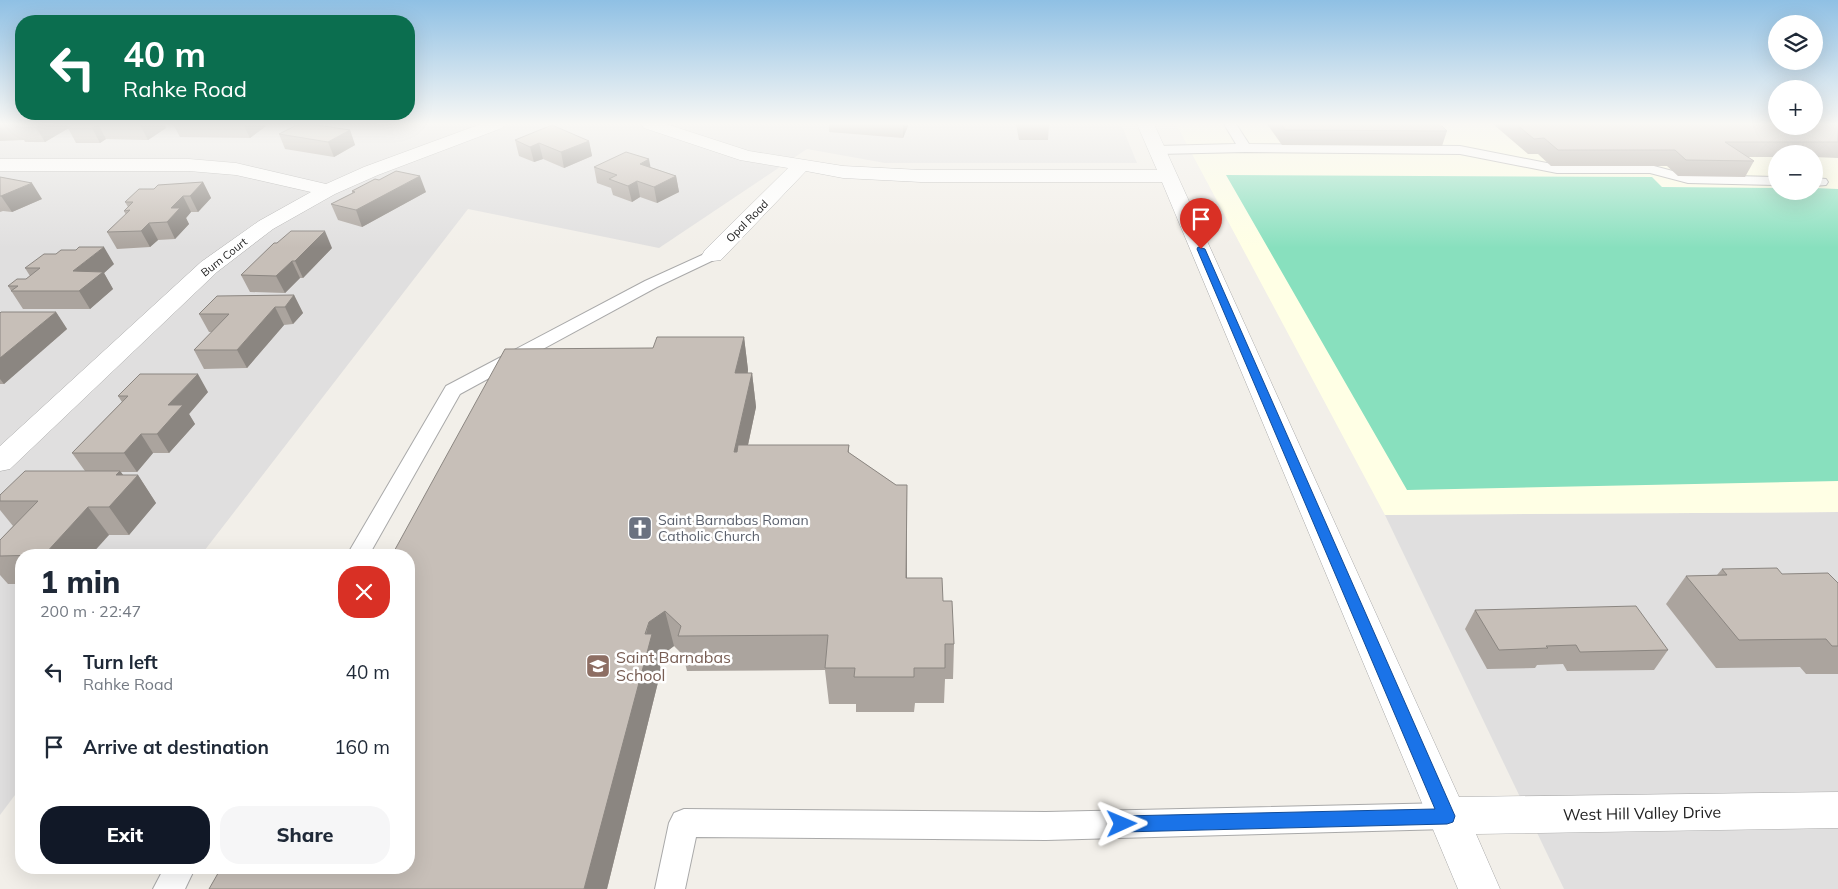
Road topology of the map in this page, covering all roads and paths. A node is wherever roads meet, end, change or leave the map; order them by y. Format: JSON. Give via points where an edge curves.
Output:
{"nodes":[{"id":1,"x":195,"y":165,"type":"edge"},
{"id":2,"x":386,"y":165,"type":"edge"},
{"id":3,"x":1164,"y":165,"type":"edge"},
{"id":4,"x":1539,"y":165,"type":"edge"},
{"id":5,"x":801,"y":166,"type":"joint"},
{"id":6,"x":1169,"y":176,"type":"junction"},
{"id":7,"x":1768,"y":182,"type":"edge"},
{"id":8,"x":328,"y":190,"type":"junction"},
{"id":9,"x":714,"y":254,"type":"joint"},
{"id":10,"x":0,"y":462,"type":"edge"},
{"id":11,"x":361,"y":549,"type":"edge"},
{"id":12,"x":1838,"y":810,"type":"edge"},
{"id":13,"x":1447,"y":816,"type":"junction"},
{"id":14,"x":177,"y":874,"type":"edge"},
{"id":15,"x":168,"y":889,"type":"edge"},
{"id":16,"x":670,"y":889,"type":"edge"},
{"id":17,"x":1479,"y":889,"type":"edge"}],
"edges":[{"from":1,"to":8,"type":"street","via":[[236,169]]},
{"from":2,"to":8,"type":"street","name":"Burn Court"},
{"from":3,"to":6,"type":"street"},
{"from":4,"to":7,"type":"lane","via":[[1557,169],[1650,170],[1688,179]]},
{"from":5,"to":6,"type":"street","via":[[921,176]]},
{"from":5,"to":9,"type":"street","name":"Opal Road"},
{"from":6,"to":13,"type":"street"},
{"from":8,"to":10,"type":"street","name":"Burn Court","via":[[266,225],[209,266]]},
{"from":9,"to":11,"type":"lane","via":[[651,284],[453,390]]},
{"from":12,"to":13,"type":"street","name":"West Hill Valley Drive"},
{"from":13,"to":16,"type":"lane","via":[[1046,826],[684,823]]},
{"from":13,"to":17,"type":"street"},
{"from":14,"to":15,"type":"lane"}]}
